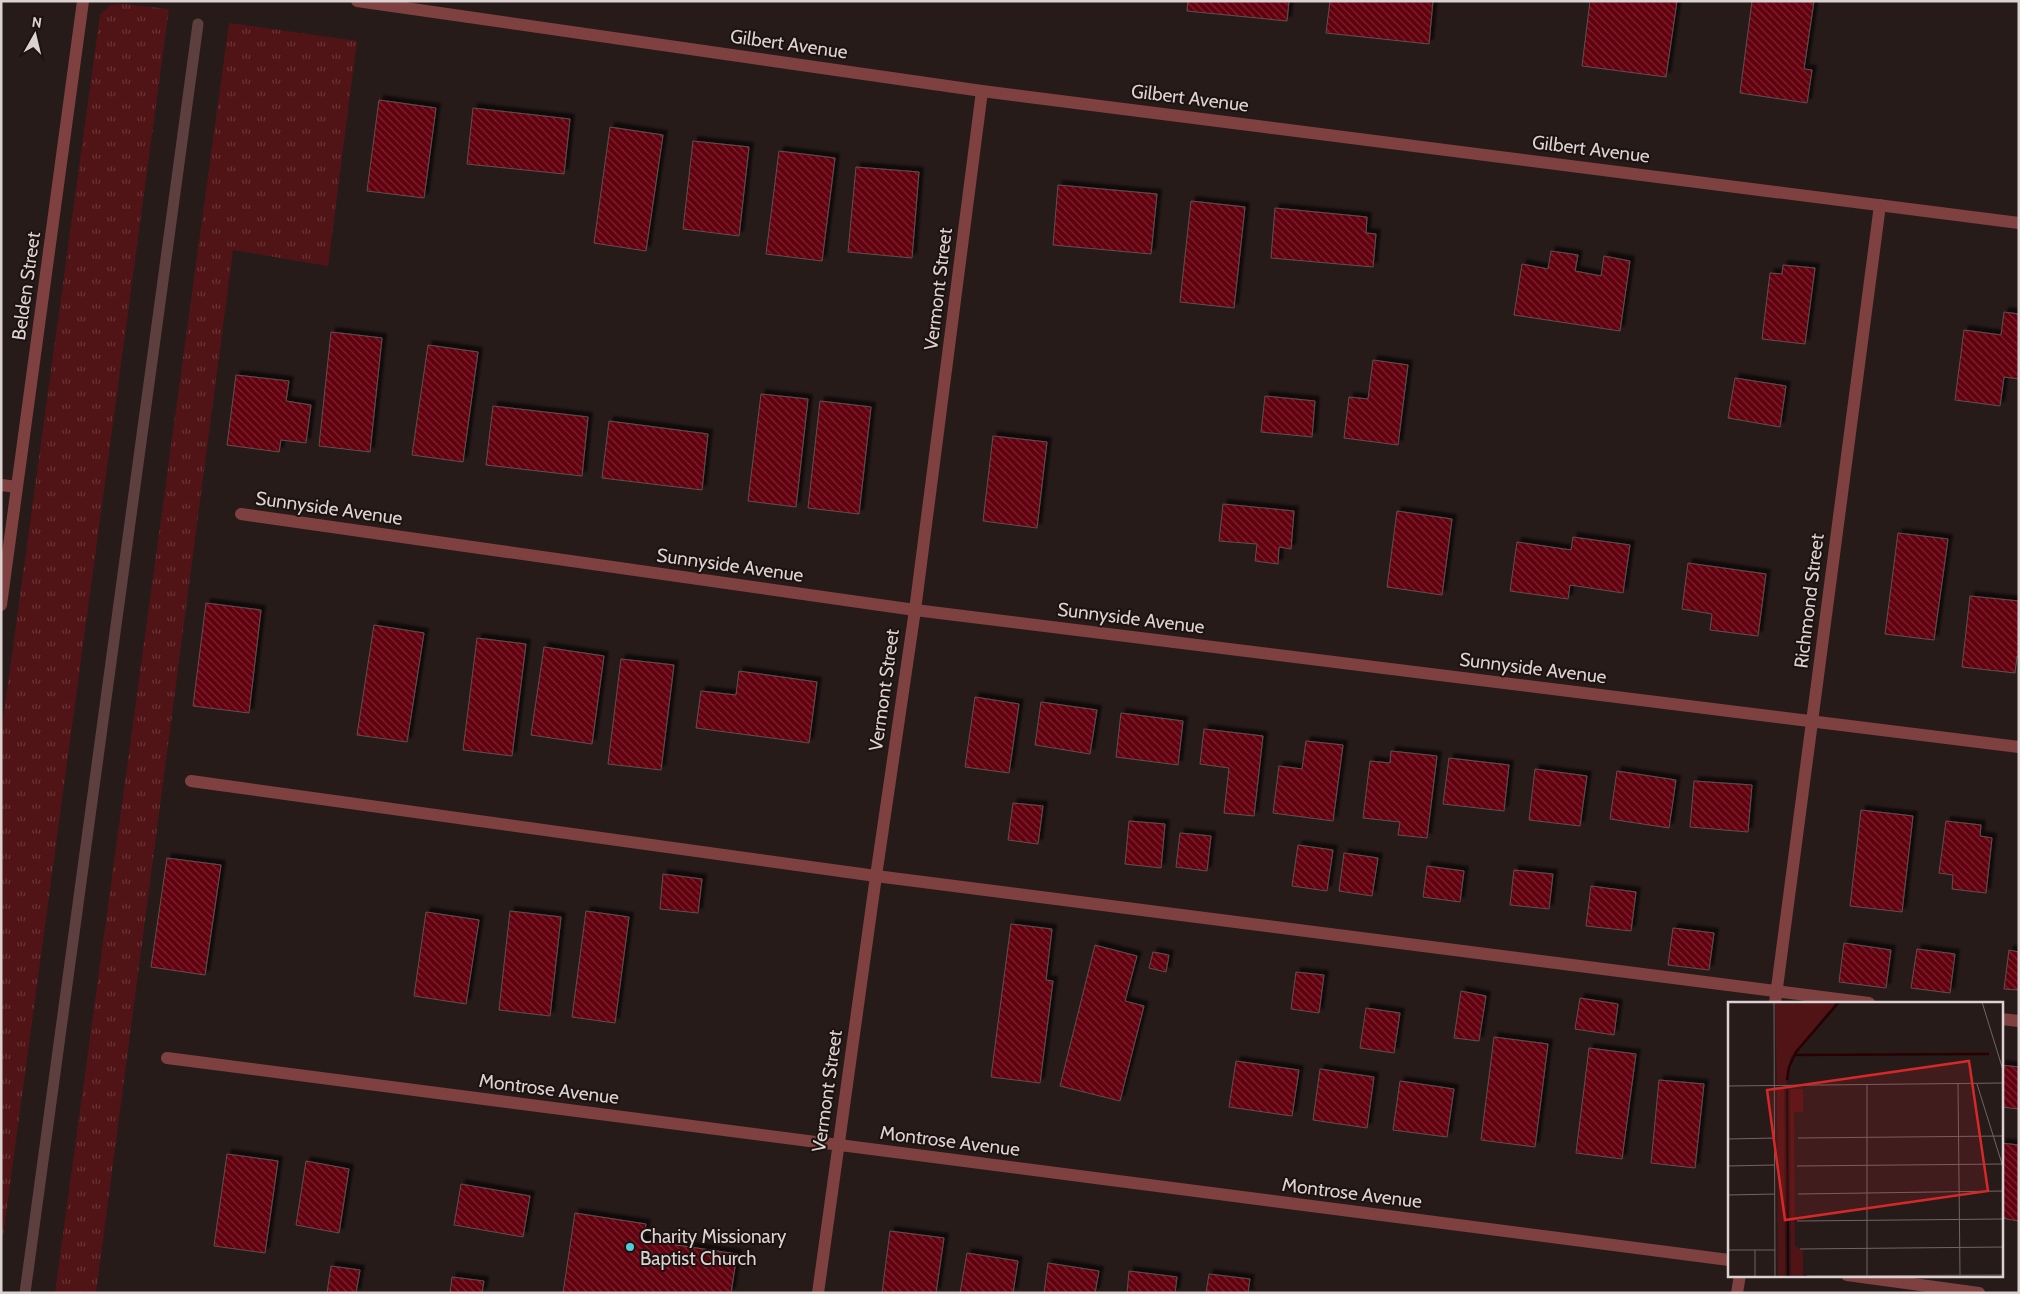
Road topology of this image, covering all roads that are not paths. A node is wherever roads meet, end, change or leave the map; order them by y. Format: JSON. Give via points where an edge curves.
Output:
{"nodes":[{"id":1,"x":83,"y":1,"type":"edge"},
{"id":2,"x":357,"y":1,"type":"edge"},
{"id":3,"x":982,"y":91,"type":"junction"},
{"id":4,"x":1880,"y":205,"type":"junction"},
{"id":5,"x":2019,"y":223,"type":"edge"},
{"id":6,"x":1,"y":485,"type":"edge"},
{"id":7,"x":18,"y":487,"type":"junction"},
{"id":8,"x":241,"y":514,"type":"dead end"},
{"id":9,"x":1,"y":605,"type":"edge"},
{"id":10,"x":915,"y":610,"type":"junction"},
{"id":11,"x":1813,"y":721,"type":"junction"},
{"id":12,"x":2019,"y":747,"type":"edge"},
{"id":13,"x":191,"y":781,"type":"dead end"},
{"id":14,"x":876,"y":876,"type":"junction"},
{"id":15,"x":1776,"y":997,"type":"edge"},
{"id":16,"x":1854,"y":1002,"type":"edge"},
{"id":17,"x":2002,"y":1019,"type":"edge"},
{"id":18,"x":2019,"y":1021,"type":"edge"},
{"id":19,"x":167,"y":1058,"type":"dead end"},
{"id":20,"x":838,"y":1146,"type":"junction"},
{"id":21,"x":1728,"y":1260,"type":"edge"},
{"id":22,"x":1740,"y":1276,"type":"edge"},
{"id":23,"x":1854,"y":1276,"type":"edge"},
{"id":24,"x":818,"y":1293,"type":"edge"},
{"id":25,"x":1738,"y":1293,"type":"edge"},
{"id":26,"x":1979,"y":1293,"type":"edge"}],
"edges":[{"from":1,"to":7,"type":"street","name":"Belden Street"},
{"from":2,"to":3,"type":"street","name":"Gilbert Avenue"},
{"from":3,"to":4,"type":"street","name":"Gilbert Avenue"},
{"from":3,"to":10,"type":"street","name":"Vermont Street"},
{"from":4,"to":5,"type":"street","name":"Gilbert Avenue"},
{"from":4,"to":11,"type":"street","name":"Richmond Street"},
{"from":6,"to":7,"type":"street"},
{"from":7,"to":9,"type":"street","name":"Belden Street"},
{"from":8,"to":10,"type":"street","name":"Sunnyside Avenue"},
{"from":10,"to":11,"type":"street","name":"Sunnyside Avenue"},
{"from":10,"to":14,"type":"street","name":"Vermont Street"},
{"from":11,"to":12,"type":"street","name":"Sunnyside Avenue"},
{"from":11,"to":15,"type":"street","name":"Richmond Street"},
{"from":13,"to":14,"type":"street"},
{"from":14,"to":15,"type":"street"},
{"from":14,"to":20,"type":"street","name":"Vermont Street"},
{"from":15,"to":16,"type":"street"},
{"from":17,"to":18,"type":"street"},
{"from":19,"to":20,"type":"street","name":"Montrose Avenue"},
{"from":20,"to":21,"type":"street","name":"Montrose Avenue"},
{"from":20,"to":24,"type":"street","name":"Vermont Street"},
{"from":22,"to":25,"type":"street"},
{"from":23,"to":26,"type":"street"}]}
